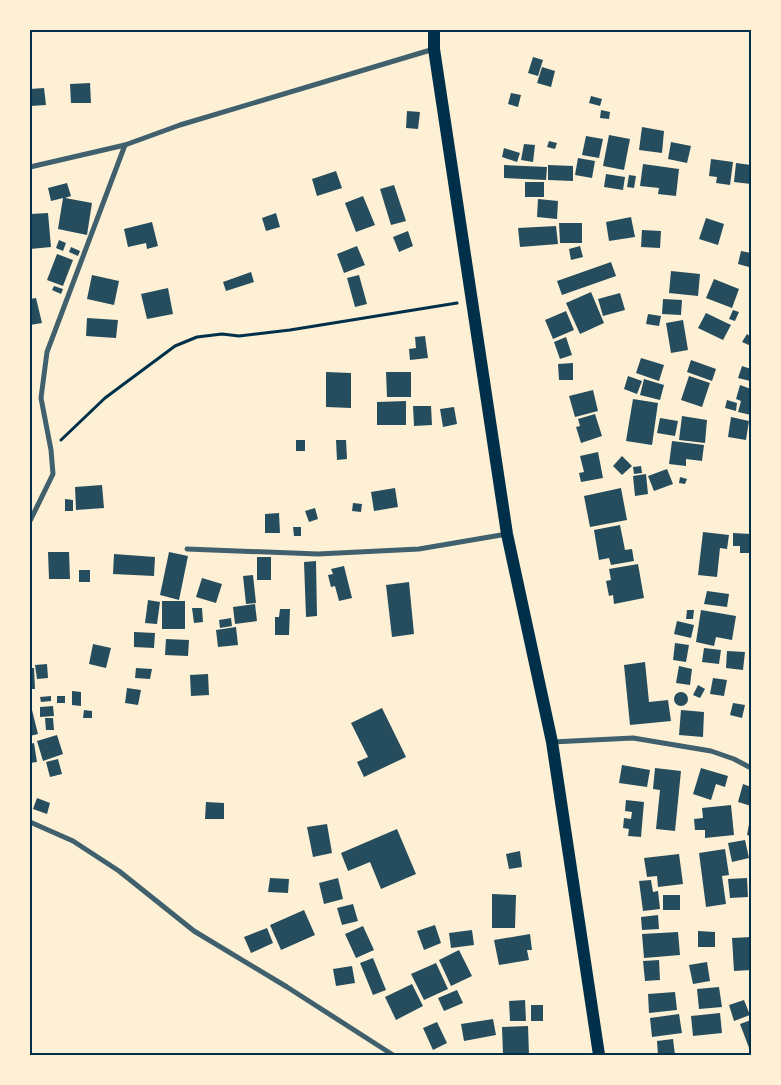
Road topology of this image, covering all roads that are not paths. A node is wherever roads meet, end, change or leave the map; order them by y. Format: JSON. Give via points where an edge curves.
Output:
{"nodes":[{"id":1,"x":434,"y":30,"type":"edge"},
{"id":2,"x":434,"y":49,"type":"junction"},
{"id":3,"x":126,"y":145,"type":"junction"},
{"id":4,"x":30,"y":167,"type":"edge"},
{"id":5,"x":30,"y":520,"type":"edge"},
{"id":6,"x":507,"y":534,"type":"junction"},
{"id":7,"x":187,"y":549,"type":"dead end"},
{"id":8,"x":552,"y":742,"type":"junction"},
{"id":9,"x":751,"y":768,"type":"edge"},
{"id":10,"x":30,"y":822,"type":"edge"},
{"id":11,"x":393,"y":1055,"type":"edge"},
{"id":12,"x":599,"y":1055,"type":"edge"}],
"edges":[{"from":1,"to":2,"type":"main road"},
{"from":2,"to":3,"type":"street","via":[[180,125]]},
{"from":2,"to":6,"type":"main road"},
{"from":3,"to":4,"type":"street"},
{"from":3,"to":5,"type":"street","via":[[47,352],[40,398],[53,474]]},
{"from":6,"to":7,"type":"street","via":[[419,549],[318,554]]},
{"from":6,"to":8,"type":"main road"},
{"from":8,"to":9,"type":"street","via":[[633,738],[711,751]]},
{"from":8,"to":12,"type":"main road"},
{"from":10,"to":11,"type":"street","via":[[73,841],[119,871],[194,931]]}]}
